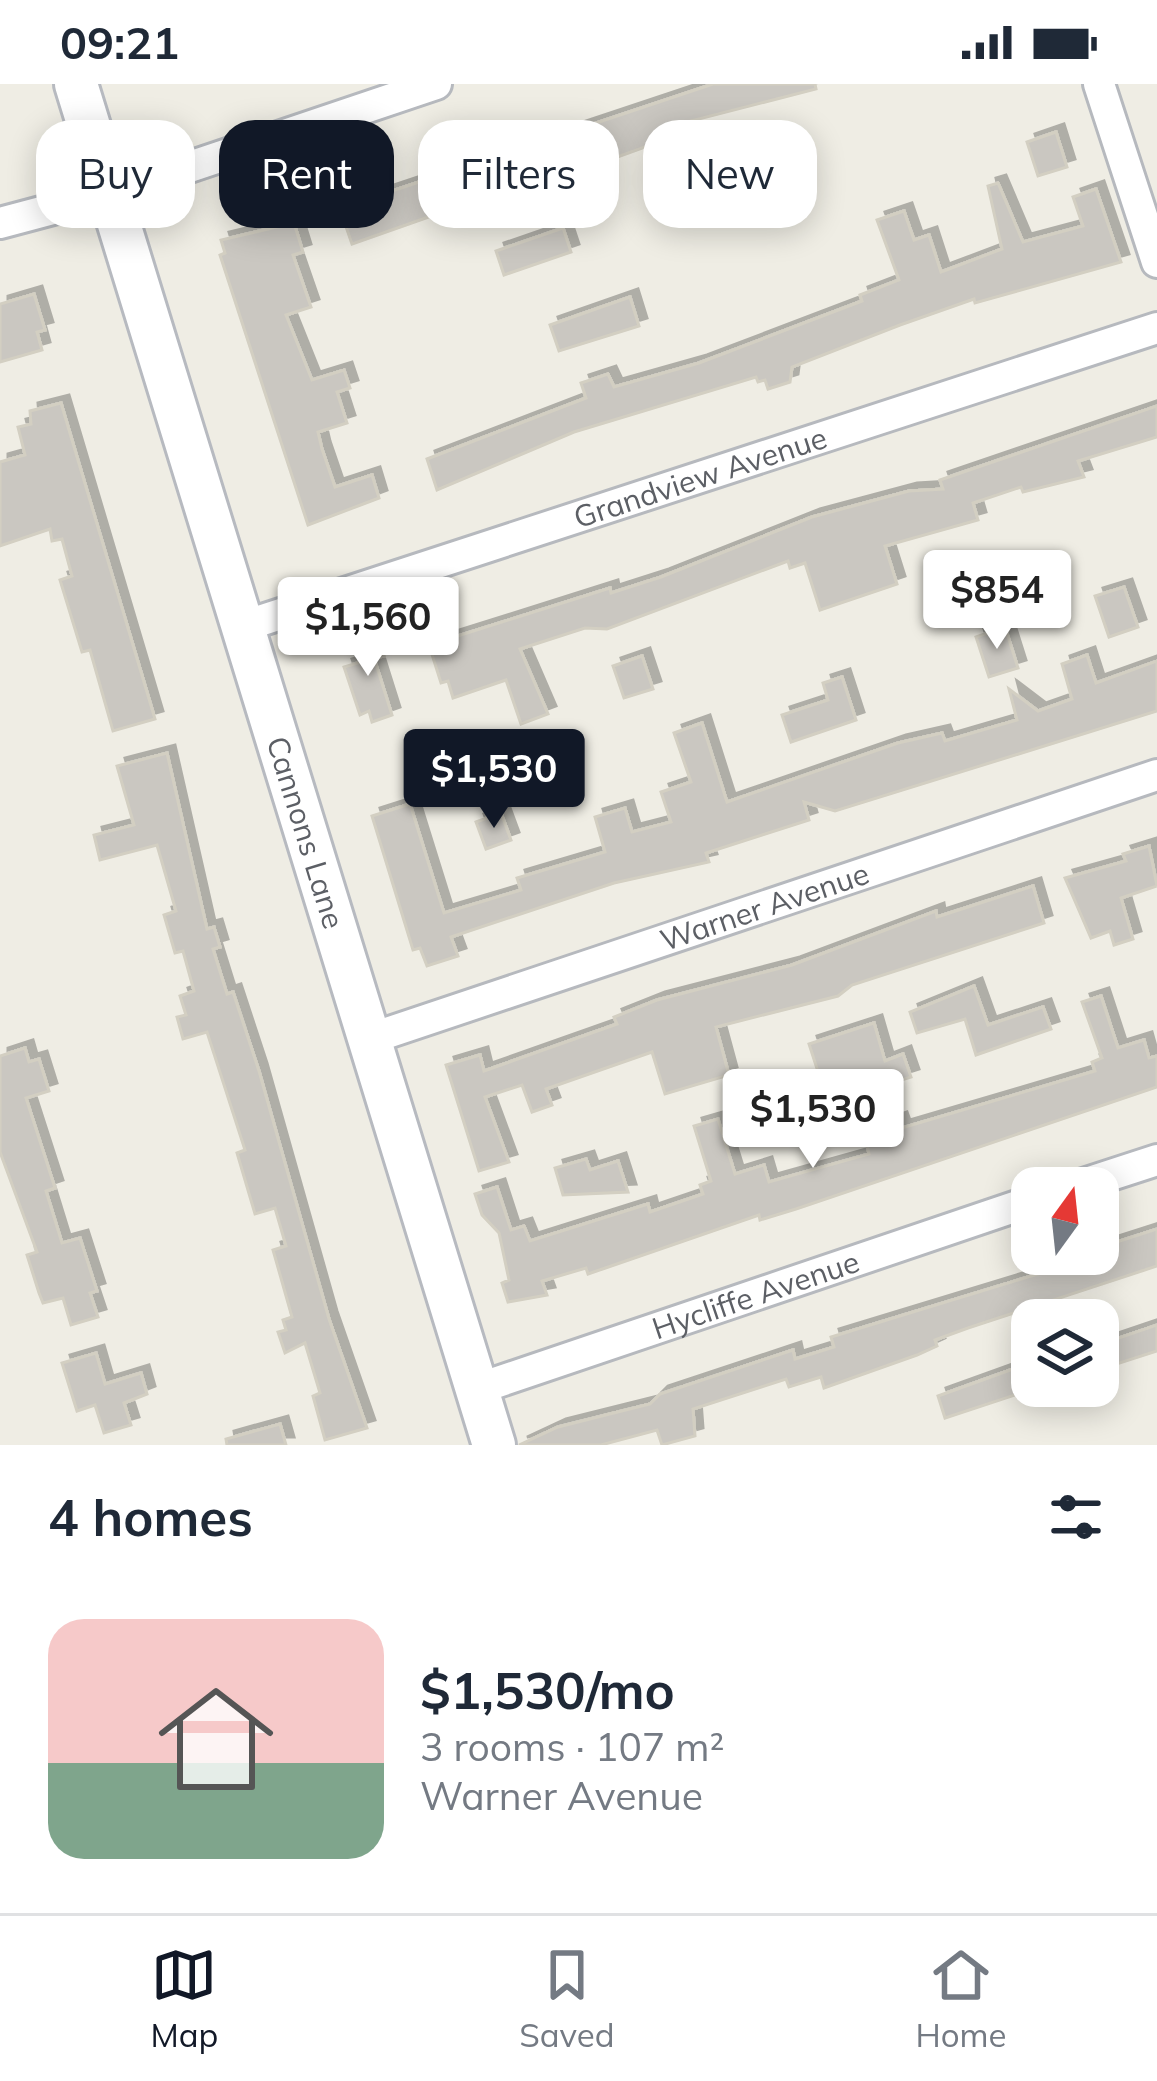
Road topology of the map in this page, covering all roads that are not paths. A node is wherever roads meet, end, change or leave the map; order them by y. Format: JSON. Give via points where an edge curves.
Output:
{"nodes":[{"id":1,"x":76,"y":84,"type":"edge"},
{"id":2,"x":436,"y":84,"type":"edge"},
{"id":3,"x":1099,"y":84,"type":"edge"},
{"id":4,"x":87,"y":120,"type":"edge"},
{"id":5,"x":195,"y":165,"type":"edge"},
{"id":6,"x":36,"y":213,"type":"edge"},
{"id":7,"x":0,"y":223,"type":"edge"},
{"id":8,"x":119,"y":228,"type":"edge"},
{"id":9,"x":1157,"y":262,"type":"edge"},
{"id":10,"x":1157,"y":328,"type":"edge"},
{"id":11,"x":242,"y":627,"type":"junction"},
{"id":12,"x":1157,"y":775,"type":"edge"},
{"id":13,"x":369,"y":1039,"type":"junction"},
{"id":14,"x":1157,"y":1160,"type":"edge"},
{"id":15,"x":1119,"y":1173,"type":"edge"},
{"id":16,"x":1011,"y":1208,"type":"edge"},
{"id":17,"x":480,"y":1388,"type":"junction"},
{"id":18,"x":494,"y":1445,"type":"edge"}],
"edges":[{"from":1,"to":4,"type":"main road","name":"Cannons Lane"},
{"from":2,"to":5,"type":"street"},
{"from":3,"to":9,"type":"street"},
{"from":6,"to":7,"type":"street"},
{"from":8,"to":11,"type":"main road","name":"Cannons Lane"},
{"from":10,"to":11,"type":"street","name":"Grandview Avenue"},
{"from":11,"to":13,"type":"main road","name":"Cannons Lane"},
{"from":12,"to":13,"type":"street","name":"Warner Avenue"},
{"from":13,"to":17,"type":"main road","name":"Cannons Lane"},
{"from":14,"to":15,"type":"street"},
{"from":16,"to":17,"type":"street","name":"Hycliffe Avenue"},
{"from":17,"to":18,"type":"main road","name":"Cannons Lane"}]}
